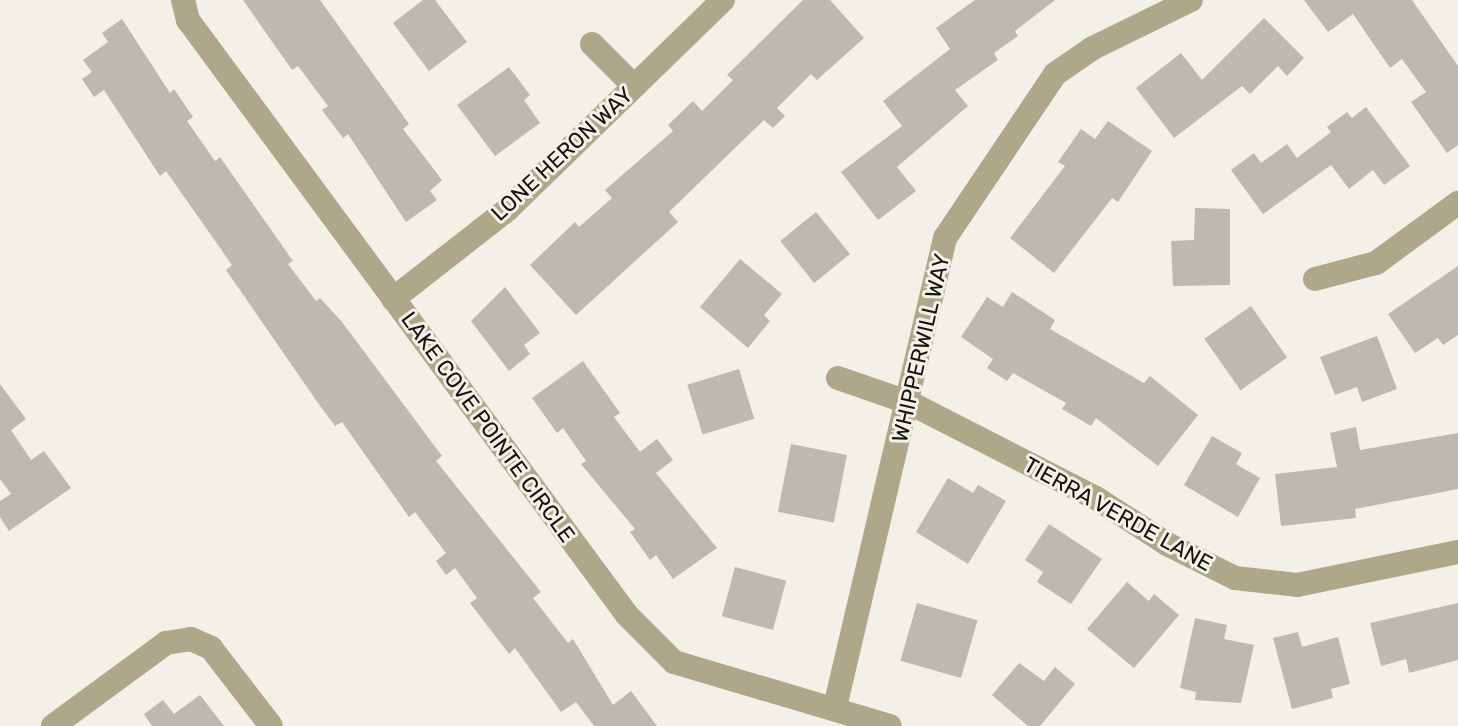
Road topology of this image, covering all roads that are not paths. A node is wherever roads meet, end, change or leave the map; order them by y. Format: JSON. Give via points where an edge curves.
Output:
{"nodes":[{"id":1,"x":183,"y":0,"type":"edge"},
{"id":2,"x":723,"y":0,"type":"edge"},
{"id":3,"x":1191,"y":0,"type":"edge"},
{"id":4,"x":592,"y":44,"type":"dead end"},
{"id":5,"x":634,"y":86,"type":"junction"},
{"id":6,"x":1458,"y":203,"type":"edge"},
{"id":7,"x":1315,"y":279,"type":"dead end"},
{"id":8,"x":393,"y":299,"type":"junction"},
{"id":9,"x":838,"y":378,"type":"dead end"},
{"id":10,"x":910,"y":403,"type":"junction"},
{"id":11,"x":1458,"y":552,"type":"edge"},
{"id":12,"x":835,"y":707,"type":"junction"},
{"id":13,"x":53,"y":726,"type":"edge"},
{"id":14,"x":271,"y":726,"type":"edge"},
{"id":15,"x":890,"y":726,"type":"edge"}],
"edges":[{"from":1,"to":8,"type":"street","name":"LAKE COVE POINTE CIRCLE","via":[[188,20]]},
{"from":2,"to":5,"type":"street","name":"LONE HERON WAY"},
{"from":3,"to":10,"type":"street","name":"WHIPPERWILL WAY","via":[[1093,48],[1055,74],[945,238]]},
{"from":4,"to":5,"type":"street"},
{"from":5,"to":8,"type":"street","name":"LONE HERON WAY","via":[[507,210]]},
{"from":6,"to":7,"type":"street","via":[[1376,263]]},
{"from":8,"to":12,"type":"street","name":"LAKE COVE POINTE CIRCLE","via":[[627,615],[674,662]]},
{"from":9,"to":10,"type":"street","name":"TIERRA VERDE LANE"},
{"from":10,"to":11,"type":"street","name":"TIERRA VERDE LANE","via":[[1096,498],[1167,544],[1235,578],[1297,585]]},
{"from":10,"to":12,"type":"street","name":"WHIPPERWILL WAY"},
{"from":12,"to":15,"type":"street","name":"LAKE COVE POINTE CIRCLE"},
{"from":13,"to":14,"type":"street","via":[[166,643],[191,639],[211,648]]}]}
